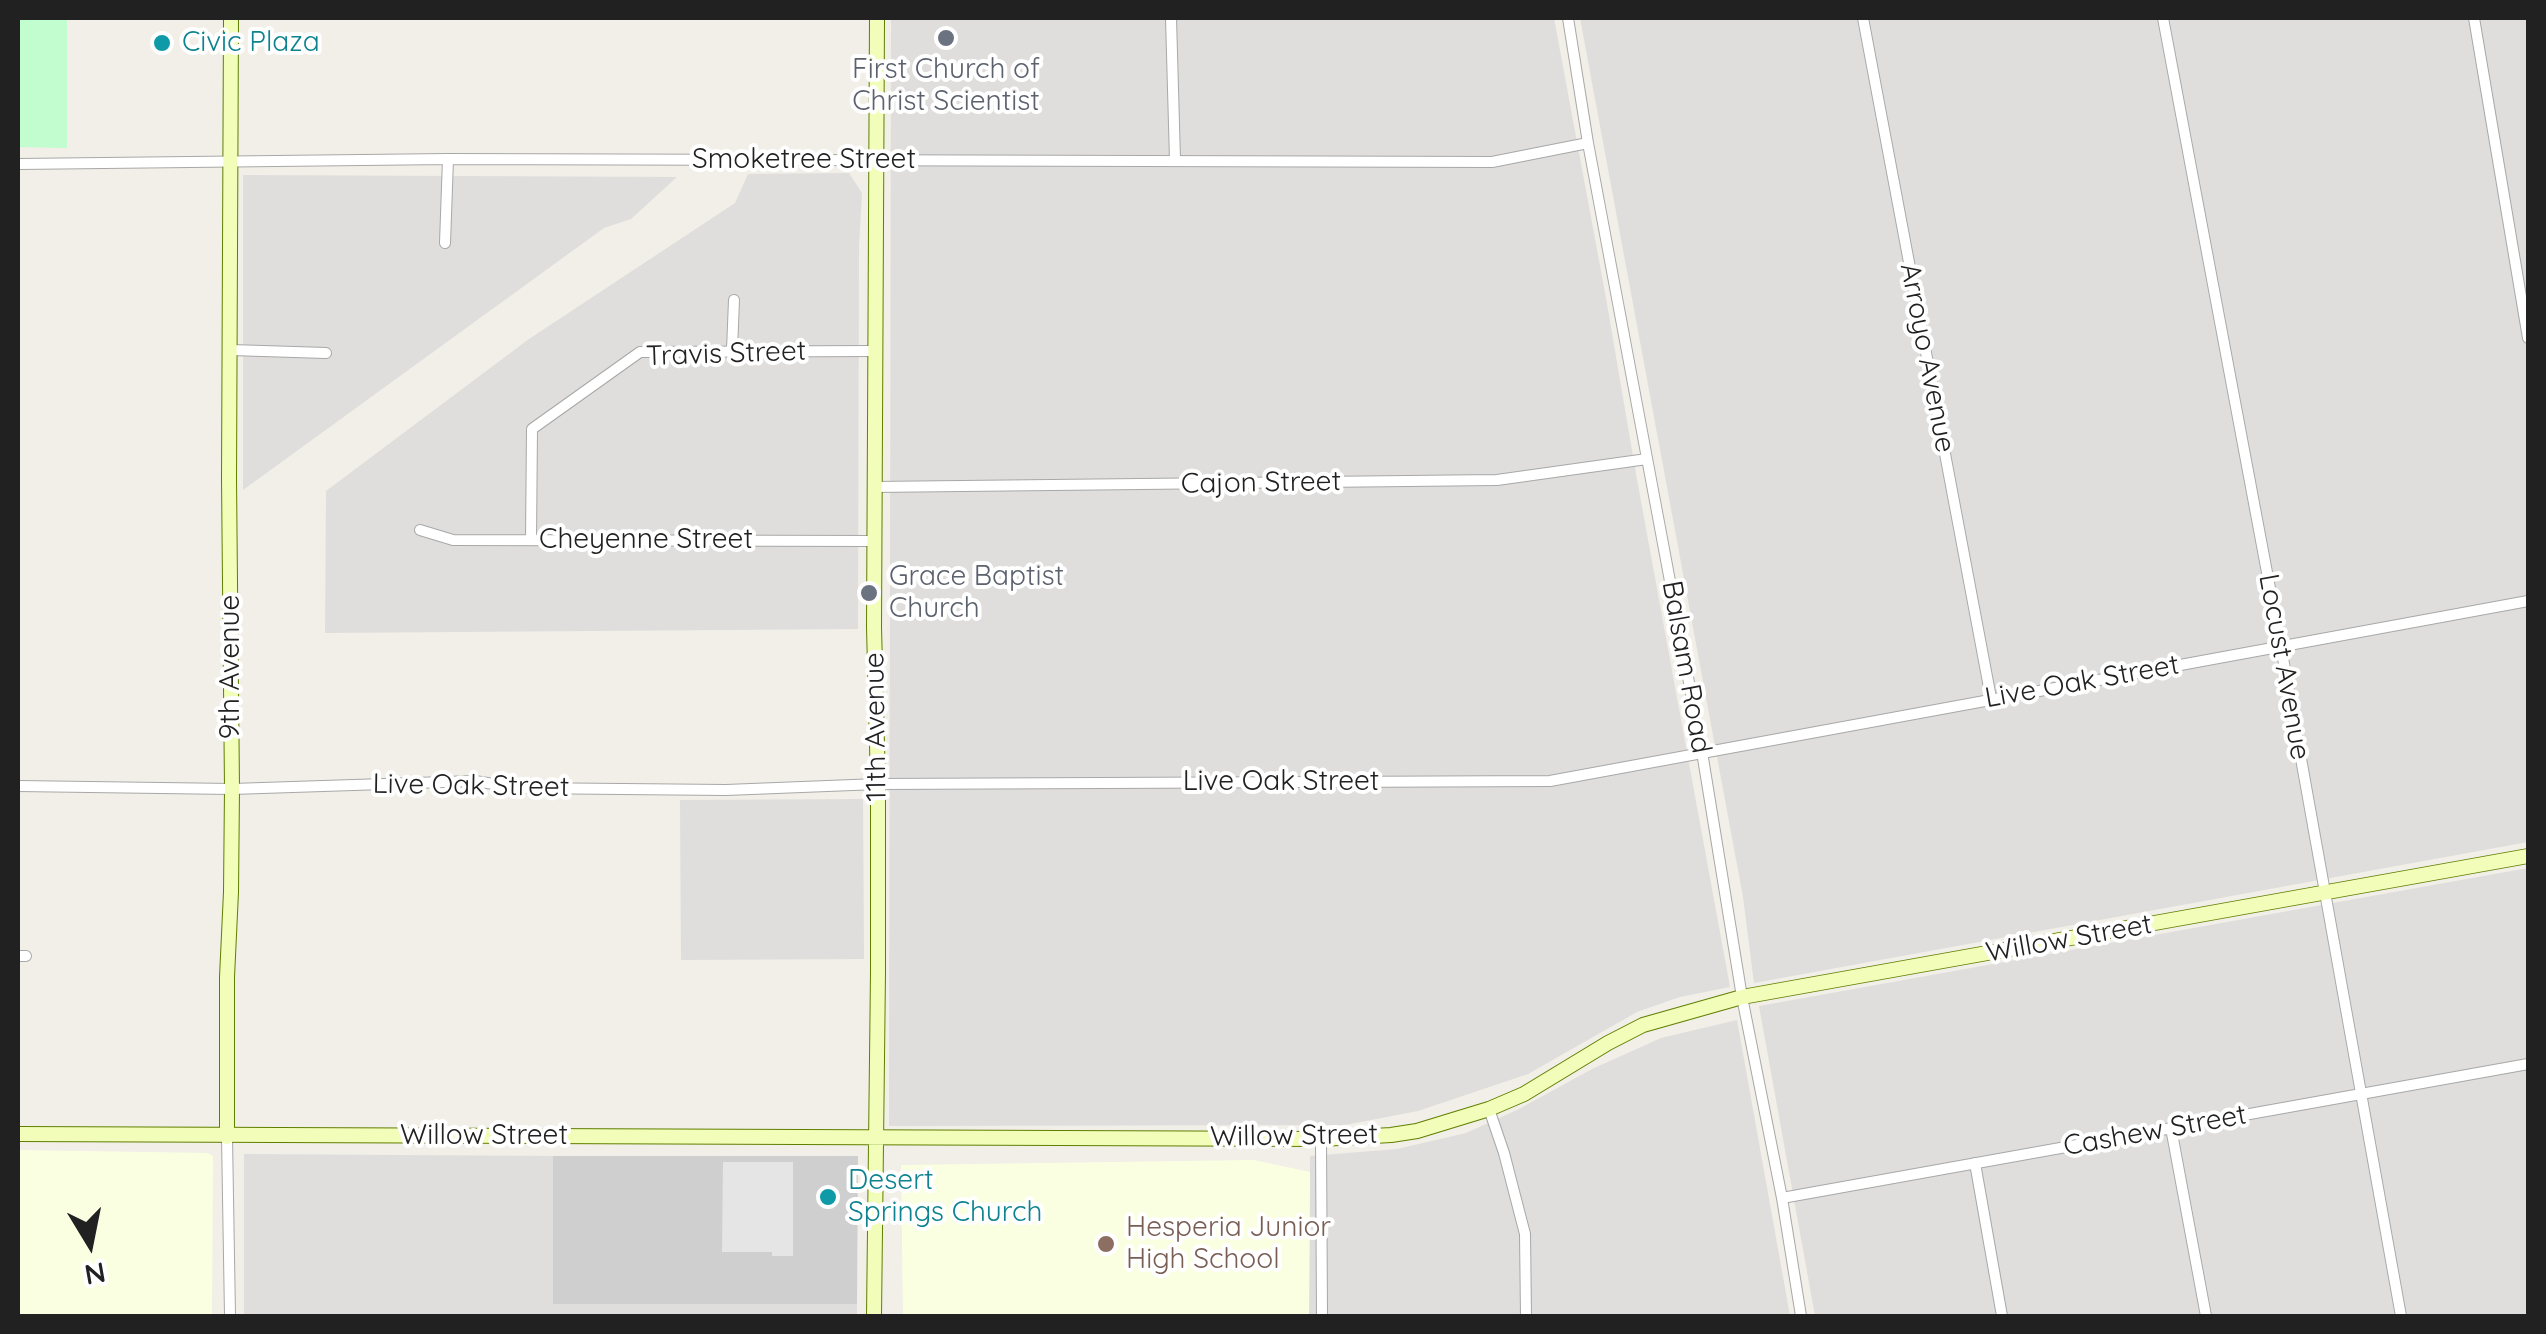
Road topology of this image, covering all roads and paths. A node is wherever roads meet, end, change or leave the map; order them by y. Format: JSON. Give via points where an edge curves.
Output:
{"nodes":[{"id":1,"x":231,"y":18,"type":"edge"},
{"id":2,"x":876,"y":18,"type":"edge"},
{"id":3,"x":1171,"y":18,"type":"edge"},
{"id":4,"x":1568,"y":18,"type":"edge"},
{"id":5,"x":1863,"y":18,"type":"edge"},
{"id":6,"x":2164,"y":18,"type":"edge"},
{"id":7,"x":2474,"y":18,"type":"edge"},
{"id":8,"x":1588,"y":143,"type":"junction"},
{"id":9,"x":448,"y":159,"type":"junction"},
{"id":10,"x":875,"y":160,"type":"junction"},
{"id":11,"x":1175,"y":160,"type":"junction"},
{"id":12,"x":230,"y":163,"type":"junction"},
{"id":13,"x":18,"y":164,"type":"edge"},
{"id":14,"x":445,"y":242,"type":"dead end"},
{"id":15,"x":734,"y":300,"type":"dead end"},
{"id":16,"x":2528,"y":338,"type":"edge"},
{"id":17,"x":230,"y":350,"type":"junction"},
{"id":18,"x":732,"y":350,"type":"junction"},
{"id":19,"x":874,"y":351,"type":"junction"},
{"id":20,"x":326,"y":353,"type":"dead end"},
{"id":21,"x":1647,"y":460,"type":"junction"},
{"id":22,"x":874,"y":487,"type":"junction"},
{"id":23,"x":420,"y":530,"type":"dead end"},
{"id":24,"x":532,"y":540,"type":"junction"},
{"id":25,"x":874,"y":541,"type":"junction"},
{"id":26,"x":2528,"y":601,"type":"edge"},
{"id":27,"x":2281,"y":647,"type":"junction"},
{"id":28,"x":1991,"y":698,"type":"junction"},
{"id":29,"x":1702,"y":752,"type":"junction"},
{"id":30,"x":878,"y":784,"type":"junction"},
{"id":31,"x":18,"y":786,"type":"edge"},
{"id":32,"x":232,"y":789,"type":"junction"},
{"id":33,"x":2528,"y":856,"type":"edge"},
{"id":34,"x":2324,"y":894,"type":"junction"},
{"id":35,"x":1742,"y":997,"type":"junction"},
{"id":36,"x":2528,"y":1064,"type":"edge"},
{"id":37,"x":2360,"y":1094,"type":"junction"},
{"id":38,"x":1490,"y":1109,"type":"junction"},
{"id":39,"x":2171,"y":1128,"type":"junction"},
{"id":40,"x":18,"y":1134,"type":"edge"},
{"id":41,"x":227,"y":1136,"type":"junction"},
{"id":42,"x":874,"y":1137,"type":"junction"},
{"id":43,"x":1321,"y":1139,"type":"junction"},
{"id":44,"x":1976,"y":1163,"type":"junction"},
{"id":45,"x":1782,"y":1198,"type":"junction"},
{"id":46,"x":230,"y":1316,"type":"edge"},
{"id":47,"x":874,"y":1316,"type":"edge"},
{"id":48,"x":1322,"y":1316,"type":"edge"},
{"id":49,"x":1526,"y":1316,"type":"edge"},
{"id":50,"x":1801,"y":1316,"type":"edge"},
{"id":51,"x":2002,"y":1316,"type":"edge"},
{"id":52,"x":2206,"y":1316,"type":"edge"},
{"id":53,"x":2401,"y":1316,"type":"edge"}],
"edges":[{"from":1,"to":12,"type":"street","name":"9th Avenue"},
{"from":2,"to":10,"type":"street","name":"11th Avenue"},
{"from":3,"to":11,"type":"street"},
{"from":4,"to":8,"type":"street","name":"Balsam Road"},
{"from":5,"to":28,"type":"street","name":"Arroyo Avenue"},
{"from":6,"to":27,"type":"street","name":"Locust Avenue"},
{"from":7,"to":16,"type":"street"},
{"from":8,"to":11,"type":"street","name":"Smoketree Street","via":[[1492,162]]},
{"from":8,"to":21,"type":"street","name":"Balsam Road"},
{"from":9,"to":10,"type":"street","name":"Smoketree Street"},
{"from":9,"to":12,"type":"street","name":"Smoketree Street"},
{"from":9,"to":14,"type":"street"},
{"from":10,"to":11,"type":"street","name":"Smoketree Street"},
{"from":10,"to":19,"type":"street","name":"11th Avenue"},
{"from":12,"to":13,"type":"street","name":"Smoketree Street"},
{"from":12,"to":17,"type":"street","name":"9th Avenue"},
{"from":15,"to":18,"type":"street"},
{"from":17,"to":20,"type":"street"},
{"from":17,"to":32,"type":"street","name":"9th Avenue"},
{"from":18,"to":19,"type":"street","name":"Travis Street"},
{"from":18,"to":24,"type":"street","name":"Travis Street","via":[[640,352],[532,428]]},
{"from":19,"to":22,"type":"street","name":"11th Avenue"},
{"from":21,"to":22,"type":"street","name":"Cajon Street","via":[[1497,480]]},
{"from":21,"to":29,"type":"street","name":"Balsam Road"},
{"from":22,"to":25,"type":"street","name":"11th Avenue"},
{"from":23,"to":24,"type":"street","name":"Cheyenne Street","via":[[453,540]]},
{"from":24,"to":25,"type":"street","name":"Cheyenne Street"},
{"from":25,"to":30,"type":"street","name":"11th Avenue"},
{"from":26,"to":27,"type":"street","name":"Live Oak Street"},
{"from":27,"to":28,"type":"street","name":"Live Oak Street"},
{"from":27,"to":34,"type":"street","name":"Locust Avenue"},
{"from":28,"to":29,"type":"street","name":"Live Oak Street"},
{"from":29,"to":30,"type":"street","name":"Live Oak Street","via":[[1550,781]]},
{"from":29,"to":35,"type":"street","name":"Balsam Road"},
{"from":30,"to":32,"type":"street","name":"Live Oak Street","via":[[726,790],[518,788],[475,781]]},
{"from":30,"to":42,"type":"street","name":"11th Avenue"},
{"from":31,"to":32,"type":"street","name":"Live Oak Street"},
{"from":32,"to":41,"type":"street","name":"9th Avenue"},
{"from":33,"to":34,"type":"street","name":"Willow Street"},
{"from":34,"to":35,"type":"street","name":"Willow Street"},
{"from":34,"to":37,"type":"street","name":"Locust Avenue"},
{"from":35,"to":38,"type":"street","name":"Willow Street","via":[[1643,1025]]},
{"from":35,"to":45,"type":"street","name":"Balsam Road"},
{"from":36,"to":37,"type":"street","name":"Cashew Street"},
{"from":37,"to":39,"type":"street","name":"Cashew Street"},
{"from":37,"to":53,"type":"street","name":"Locust Avenue"},
{"from":38,"to":43,"type":"street","name":"Willow Street","via":[[1418,1131]]},
{"from":38,"to":49,"type":"street","via":[[1525,1234]]},
{"from":39,"to":44,"type":"street","name":"Cashew Street"},
{"from":39,"to":52,"type":"street"},
{"from":40,"to":41,"type":"street","name":"Willow Street"},
{"from":41,"to":42,"type":"street","name":"Willow Street"},
{"from":41,"to":46,"type":"street","name":"9th Avenue"},
{"from":42,"to":43,"type":"street","name":"Willow Street"},
{"from":42,"to":47,"type":"street","name":"11th Avenue"},
{"from":43,"to":48,"type":"street"},
{"from":44,"to":45,"type":"street","name":"Cashew Street"},
{"from":44,"to":51,"type":"street"},
{"from":45,"to":50,"type":"street","name":"Balsam Road"}]}
